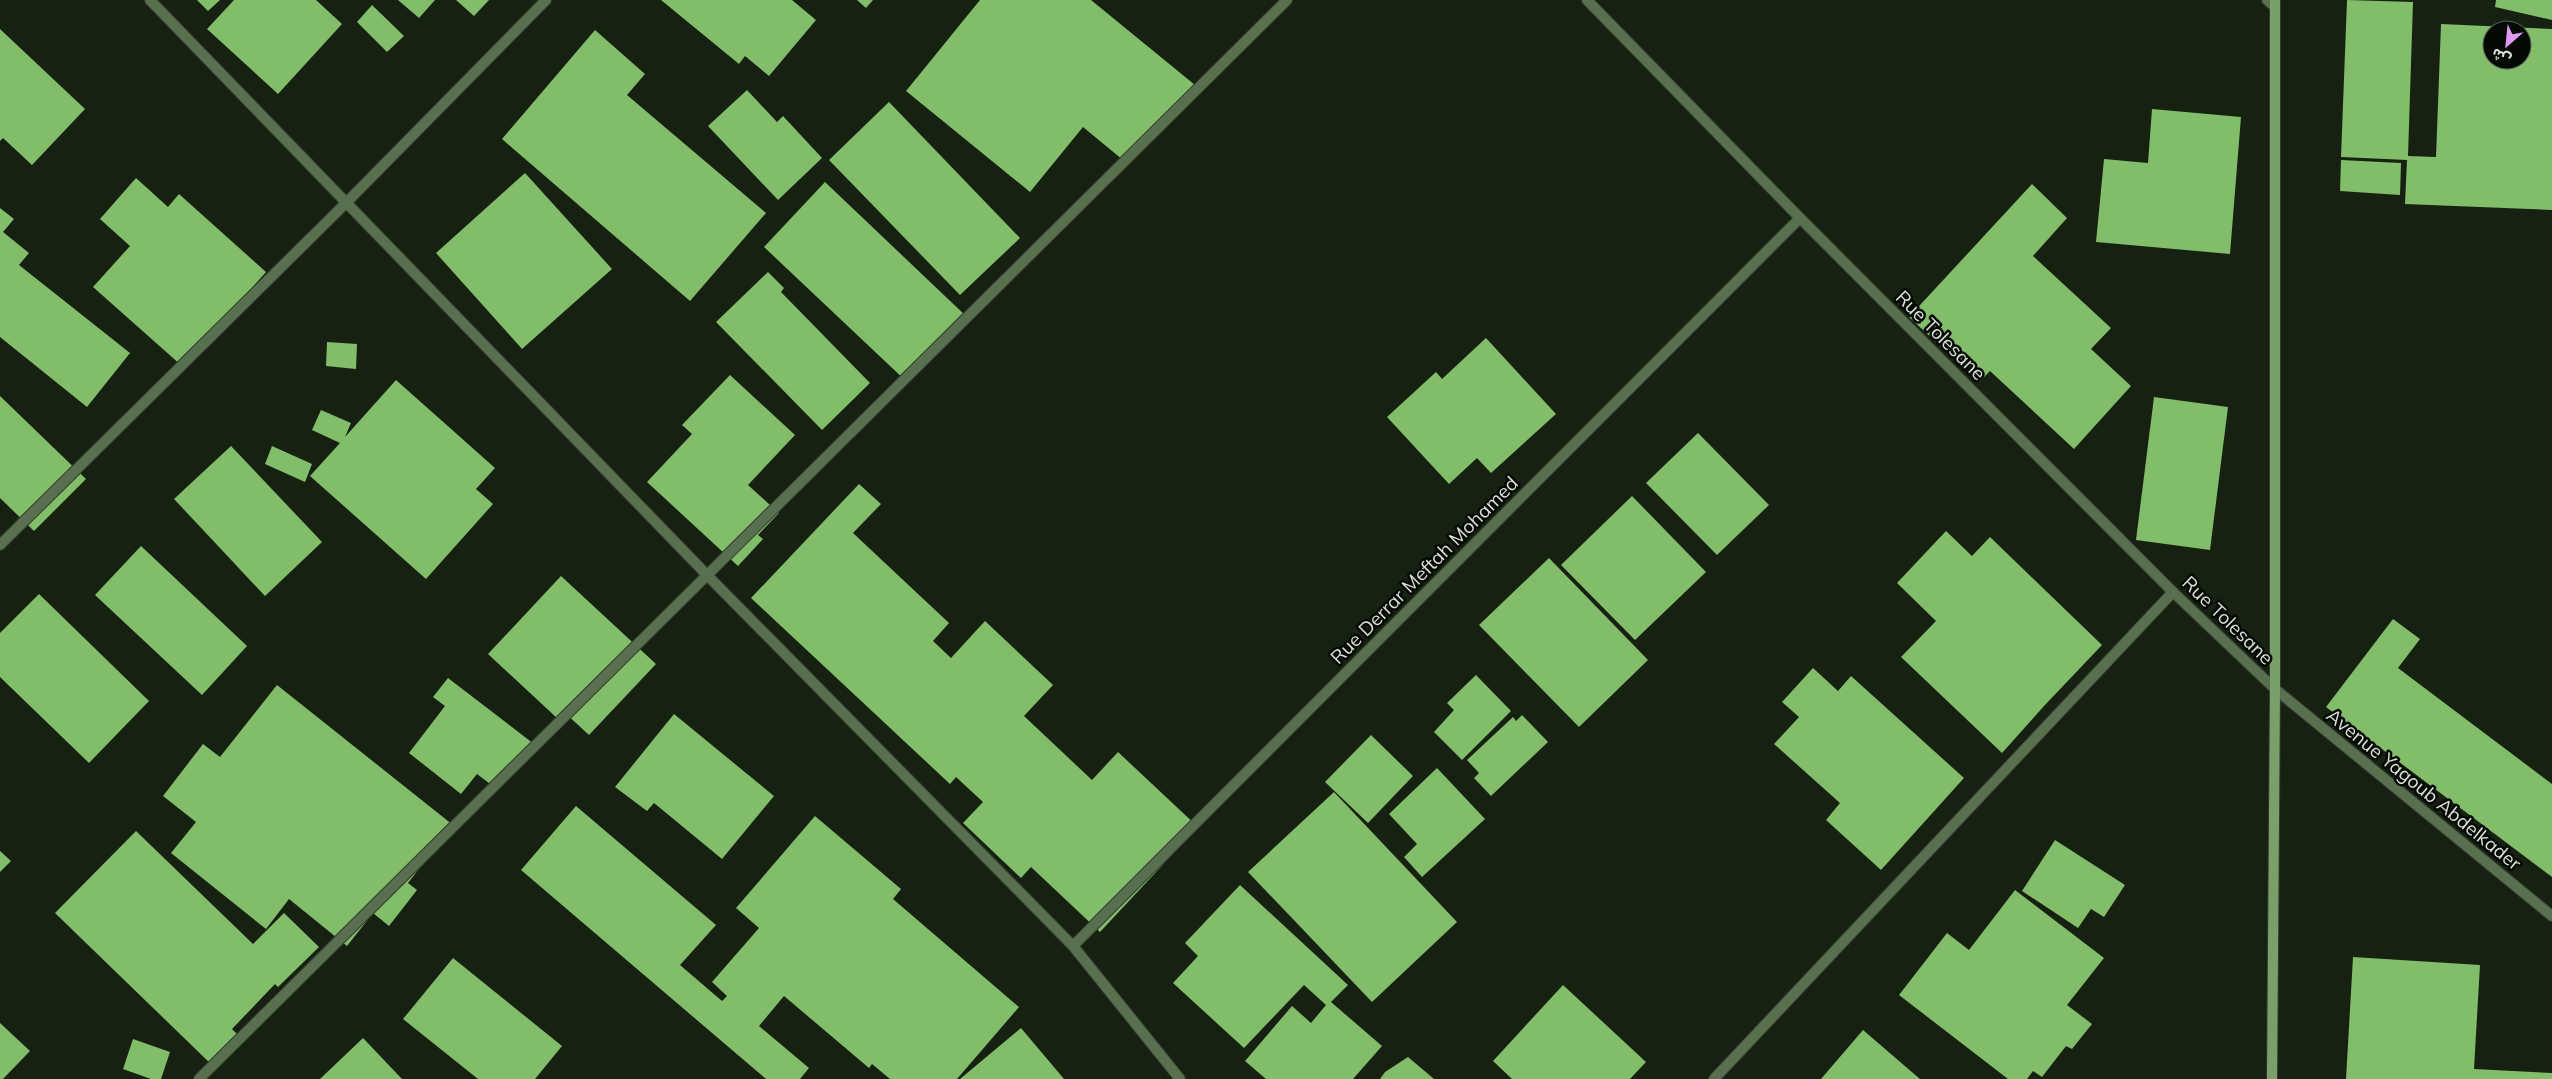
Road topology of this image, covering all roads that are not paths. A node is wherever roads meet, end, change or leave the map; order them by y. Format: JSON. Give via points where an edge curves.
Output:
{"nodes":[{"id":1,"x":150,"y":0,"type":"edge"},
{"id":2,"x":546,"y":0,"type":"edge"},
{"id":3,"x":1287,"y":0,"type":"edge"},
{"id":4,"x":1586,"y":0,"type":"edge"},
{"id":5,"x":2272,"y":2,"type":"edge"},
{"id":6,"x":346,"y":204,"type":"junction"},
{"id":7,"x":1800,"y":218,"type":"junction"},
{"id":8,"x":0,"y":545,"type":"edge"},
{"id":9,"x":708,"y":576,"type":"junction"},
{"id":10,"x":2173,"y":592,"type":"junction"},
{"id":11,"x":2275,"y":689,"type":"junction"},
{"id":12,"x":2552,"y":916,"type":"edge"},
{"id":13,"x":1073,"y":946,"type":"junction"},
{"id":14,"x":199,"y":1079,"type":"edge"},
{"id":15,"x":1180,"y":1079,"type":"edge"},
{"id":16,"x":1714,"y":1079,"type":"edge"},
{"id":17,"x":2272,"y":1079,"type":"edge"}],
"edges":[{"from":1,"to":6,"type":"street"},
{"from":2,"to":6,"type":"street"},
{"from":3,"to":9,"type":"street"},
{"from":4,"to":7,"type":"street","name":"Rue Tolesane"},
{"from":5,"to":11,"type":"main road"},
{"from":6,"to":8,"type":"street"},
{"from":6,"to":9,"type":"street"},
{"from":7,"to":10,"type":"street","name":"Rue Tolesane"},
{"from":7,"to":13,"type":"street","name":"Rue Derrar Meftah Mohamed"},
{"from":9,"to":13,"type":"street"},
{"from":9,"to":14,"type":"street"},
{"from":10,"to":11,"type":"street","name":"Rue Tolesane"},
{"from":10,"to":16,"type":"street"},
{"from":11,"to":12,"type":"street","name":"Avenue Yagoub Abdelkader"},
{"from":11,"to":17,"type":"main road"},
{"from":13,"to":15,"type":"street"}]}
